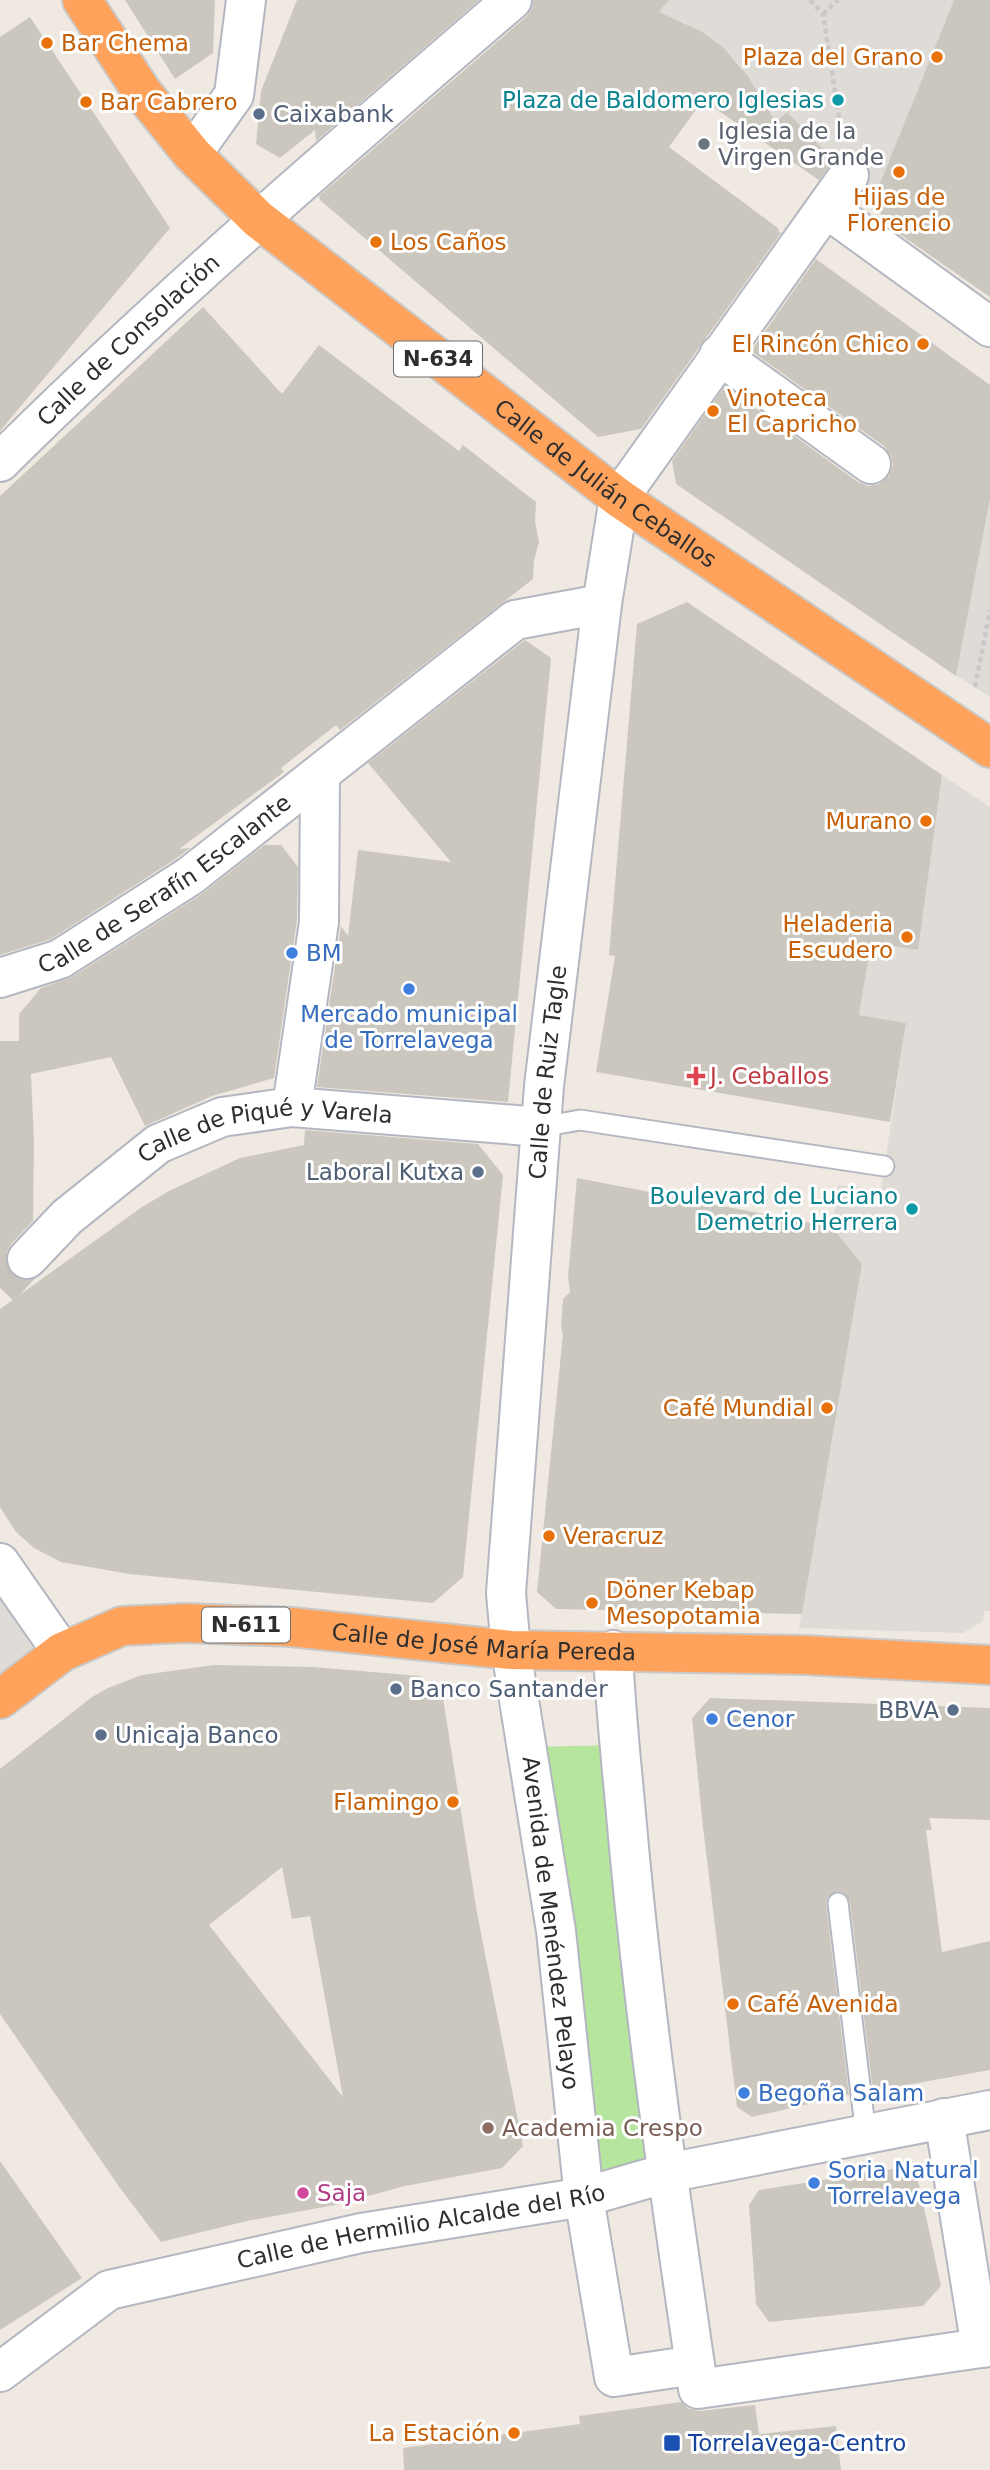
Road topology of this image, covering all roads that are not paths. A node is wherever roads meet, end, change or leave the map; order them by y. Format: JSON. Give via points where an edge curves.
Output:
{"nodes":[{"id":1,"x":82,"y":0,"type":"edge"},
{"id":2,"x":246,"y":0,"type":"edge"},
{"id":3,"x":512,"y":0,"type":"edge"},
{"id":4,"x":192,"y":154,"type":"junction"},
{"id":5,"x":849,"y":175,"type":"road end"},
{"id":6,"x":826,"y":208,"type":"junction"},
{"id":7,"x":258,"y":219,"type":"junction"},
{"id":8,"x":990,"y":327,"type":"edge"},
{"id":9,"x":719,"y":355,"type":"junction"},
{"id":10,"x":0,"y":462,"type":"edge"},
{"id":11,"x":871,"y":464,"type":"dead end"},
{"id":12,"x":619,"y":498,"type":"junction"},
{"id":13,"x":602,"y":604,"type":"junction"},
{"id":14,"x":990,"y":748,"type":"edge"},
{"id":15,"x":320,"y":776,"type":"junction"},
{"id":16,"x":0,"y":978,"type":"edge"},
{"id":17,"x":292,"y":1107,"type":"junction"},
{"id":18,"x":541,"y":1127,"type":"junction"},
{"id":19,"x":884,"y":1166,"type":"dead end"},
{"id":20,"x":27,"y":1259,"type":"tunnel mouth"},
{"id":21,"x":0,"y":1563,"type":"edge"},
{"id":22,"x":512,"y":1650,"type":"junction"},
{"id":23,"x":613,"y":1650,"type":"junction"},
{"id":24,"x":62,"y":1652,"type":"junction"},
{"id":25,"x":990,"y":1665,"type":"edge"},
{"id":26,"x":0,"y":1699,"type":"edge"},
{"id":27,"x":838,"y":1903,"type":"dead end"},
{"id":28,"x":990,"y":2110,"type":"edge"},
{"id":29,"x":944,"y":2118,"type":"junction"},
{"id":30,"x":866,"y":2135,"type":"junction"},
{"id":31,"x":667,"y":2173,"type":"junction"},
{"id":32,"x":584,"y":2197,"type":"junction"},
{"id":33,"x":985,"y":2348,"type":"edge"},
{"id":34,"x":695,"y":2365,"type":"junction"},
{"id":35,"x":0,"y":2371,"type":"edge"}],
"edges":[{"from":1,"to":4,"type":"highway","name":"Calle de Julián Ceballos","number":"N-634","via":[[142,92]]},
{"from":2,"to":4,"type":"street","via":[[234,95]]},
{"from":3,"to":7,"type":"street","name":"Calle de Consolación"},
{"from":4,"to":7,"type":"highway","name":"Calle de Julián Ceballos","number":"N-634"},
{"from":5,"to":6,"type":"street"},
{"from":6,"to":8,"type":"street"},
{"from":6,"to":9,"type":"street"},
{"from":7,"to":10,"type":"street","name":"Calle de Consolación"},
{"from":7,"to":12,"type":"highway","name":"Calle de Julián Ceballos","number":"N-634"},
{"from":9,"to":11,"type":"street"},
{"from":9,"to":12,"type":"street"},
{"from":12,"to":13,"type":"street","name":"Calle de Ruiz Tagle"},
{"from":12,"to":14,"type":"highway","name":"Calle de Julián Ceballos","number":"N-634"},
{"from":13,"to":15,"type":"street","name":"Calle de Serafín Escalante","via":[[515,620]]},
{"from":13,"to":18,"type":"street","name":"Calle de Ruiz Tagle"},
{"from":15,"to":16,"type":"street","name":"Calle de Serafín Escalante","via":[[190,876],[60,959]]},
{"from":15,"to":17,"type":"street","name":"Calle de Serafín Escalante","via":[[319,922]]},
{"from":17,"to":18,"type":"street","name":"Calle de Piqué y Varela"},
{"from":17,"to":20,"type":"street","name":"Calle de Piqué y Varela","via":[[222,1117],[158,1144],[67,1217]]},
{"from":18,"to":19,"type":"lane","via":[[580,1120]]},
{"from":18,"to":22,"type":"street","name":"Calle de Ruiz Tagle","via":[[506,1593]]},
{"from":21,"to":24,"type":"street"},
{"from":22,"to":23,"type":"highway","name":"Calle de José María Pereda","number":"N-611"},
{"from":22,"to":24,"type":"highway","name":"Calle de José María Pereda","number":"N-611","via":[[291,1627],[185,1623],[122,1626]]},
{"from":22,"to":32,"type":"street","name":"Avenida de Menéndez Pelayo","via":[[556,1931]]},
{"from":23,"to":25,"type":"highway","name":"Calle de José María Pereda","number":"N-611"},
{"from":23,"to":31,"type":"street","via":[[635,1920]]},
{"from":24,"to":26,"type":"highway","name":"Calle de José María Pereda","number":"N-611"},
{"from":27,"to":30,"type":"lane"},
{"from":28,"to":29,"type":"street","name":"Calle de Hermilio Alcalde del Río"},
{"from":29,"to":30,"type":"street","name":"Calle de Hermilio Alcalde del Río"},
{"from":29,"to":33,"type":"street"},
{"from":30,"to":31,"type":"street","name":"Calle de Hermilio Alcalde del Río"},
{"from":31,"to":32,"type":"street","name":"Calle de Hermilio Alcalde del Río"},
{"from":31,"to":34,"type":"street"},
{"from":32,"to":34,"type":"street","name":"Avenida de Menéndez Pelayo","via":[[614,2377]]},
{"from":32,"to":35,"type":"street","name":"Calle de Hermilio Alcalde del Río","via":[[361,2234],[109,2290]]},
{"from":33,"to":34,"type":"street","via":[[698,2389]]}]}
